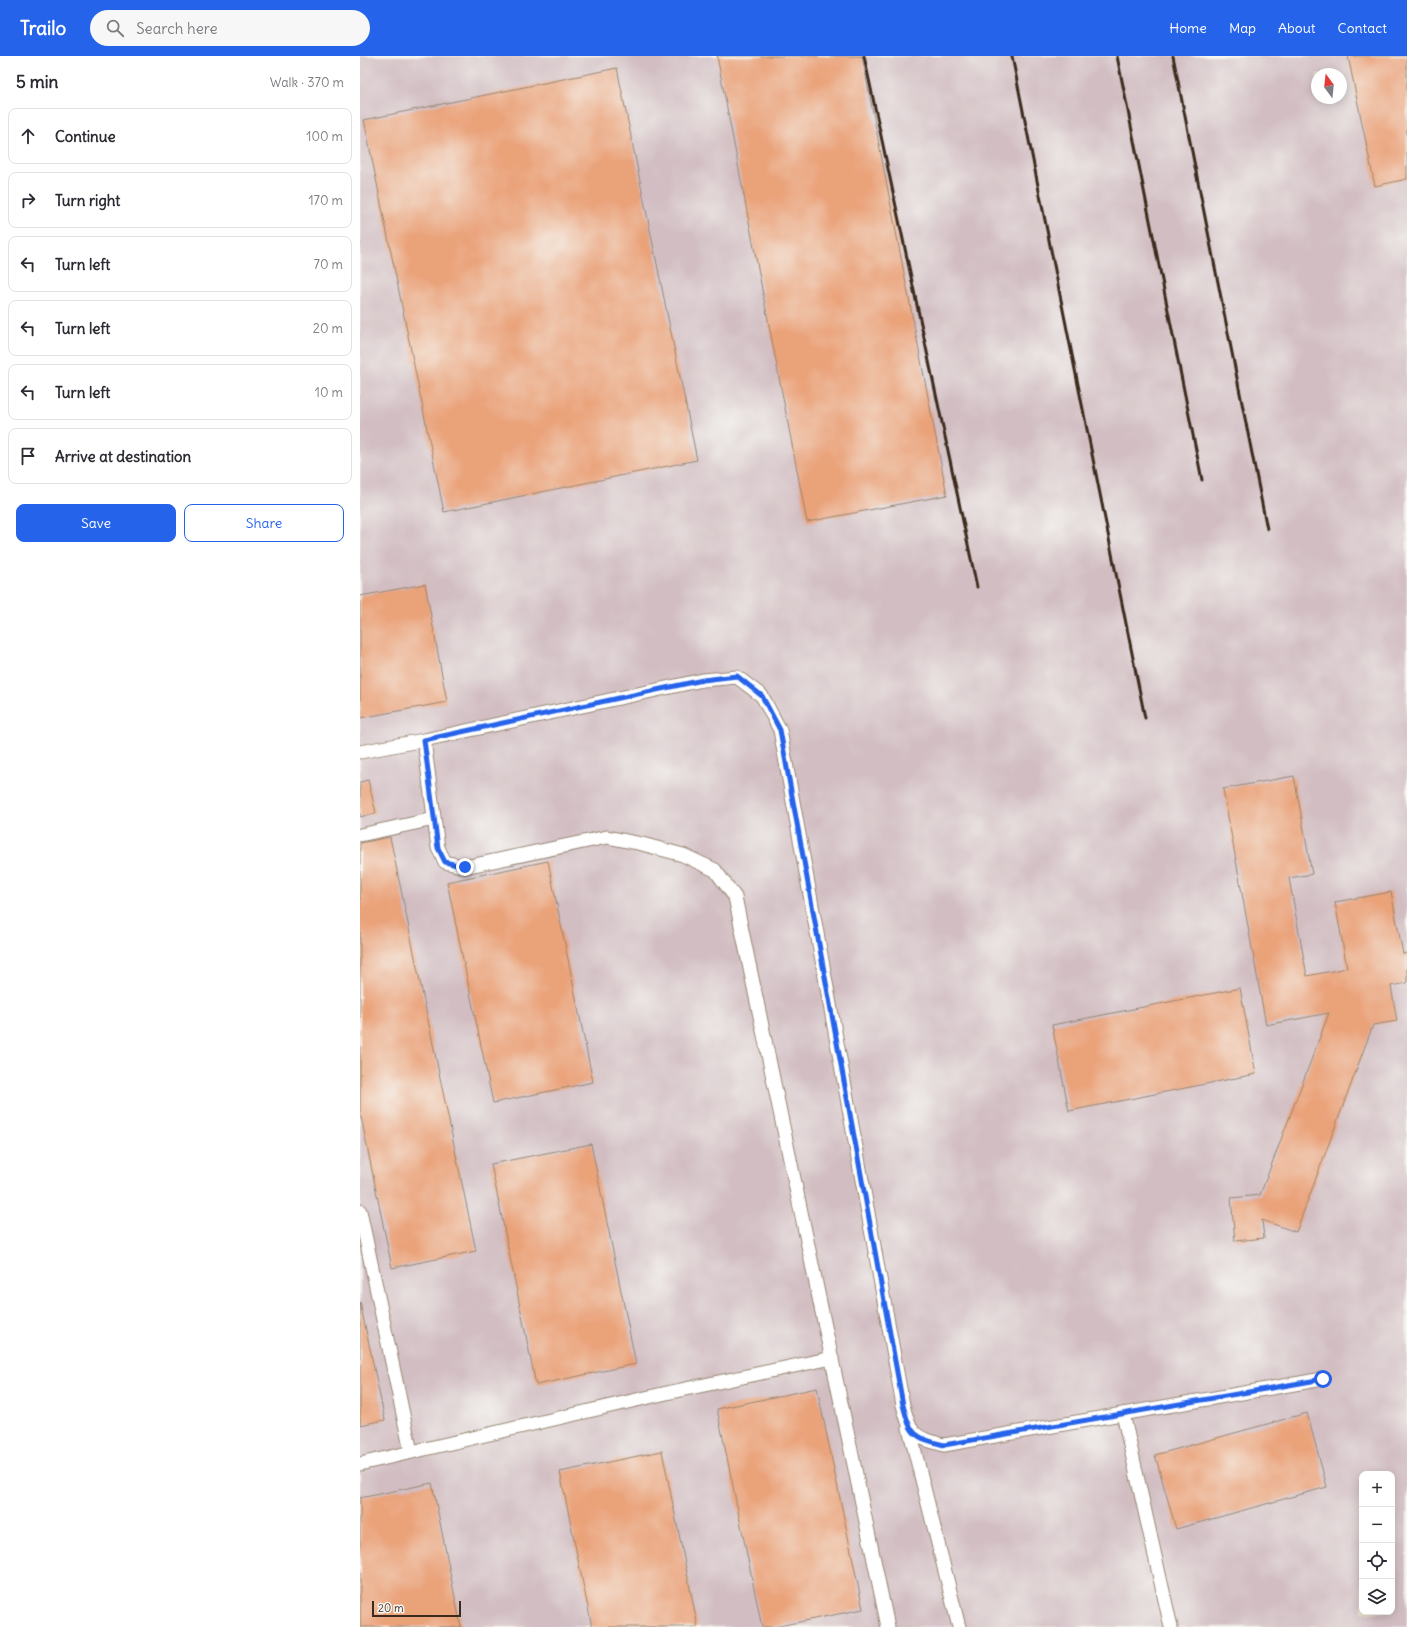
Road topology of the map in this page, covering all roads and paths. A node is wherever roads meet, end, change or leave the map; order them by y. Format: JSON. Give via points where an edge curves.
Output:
{"nodes":[{"id":1,"x":424,"y":740,"type":"junction"},
{"id":2,"x":360,"y":752,"type":"edge"},
{"id":3,"x":434,"y":819,"type":"junction"},
{"id":4,"x":360,"y":835,"type":"edge"},
{"id":5,"x":360,"y":1211,"type":"edge"},
{"id":6,"x":832,"y":1358,"type":"junction"},
{"id":7,"x":1323,"y":1379,"type":"dead end"},
{"id":8,"x":1123,"y":1414,"type":"junction"},
{"id":9,"x":908,"y":1425,"type":"junction"},
{"id":10,"x":411,"y":1452,"type":"junction"},
{"id":11,"x":360,"y":1464,"type":"edge"},
{"id":12,"x":888,"y":1627,"type":"edge"},
{"id":13,"x":959,"y":1627,"type":"edge"},
{"id":14,"x":1171,"y":1627,"type":"edge"}],
"edges":[{"from":1,"to":2,"type":"lane"},
{"from":1,"to":3,"type":"lane"},
{"from":1,"to":9,"type":"lane","via":[[703,680],[737,676],[762,696],[780,730]]},
{"from":3,"to":4,"type":"lane"},
{"from":3,"to":6,"type":"lane","via":[[438,848],[445,862],[465,867],[607,837],[683,855],[715,870],[731,891],[737,905]]},
{"from":5,"to":10,"type":"lane"},
{"from":6,"to":10,"type":"lane"},
{"from":6,"to":12,"type":"lane"},
{"from":7,"to":8,"type":"lane"},
{"from":8,"to":9,"type":"lane","via":[[944,1445],[920,1438]]},
{"from":8,"to":14,"type":"lane"},
{"from":9,"to":13,"type":"lane"},
{"from":10,"to":11,"type":"lane"}]}
